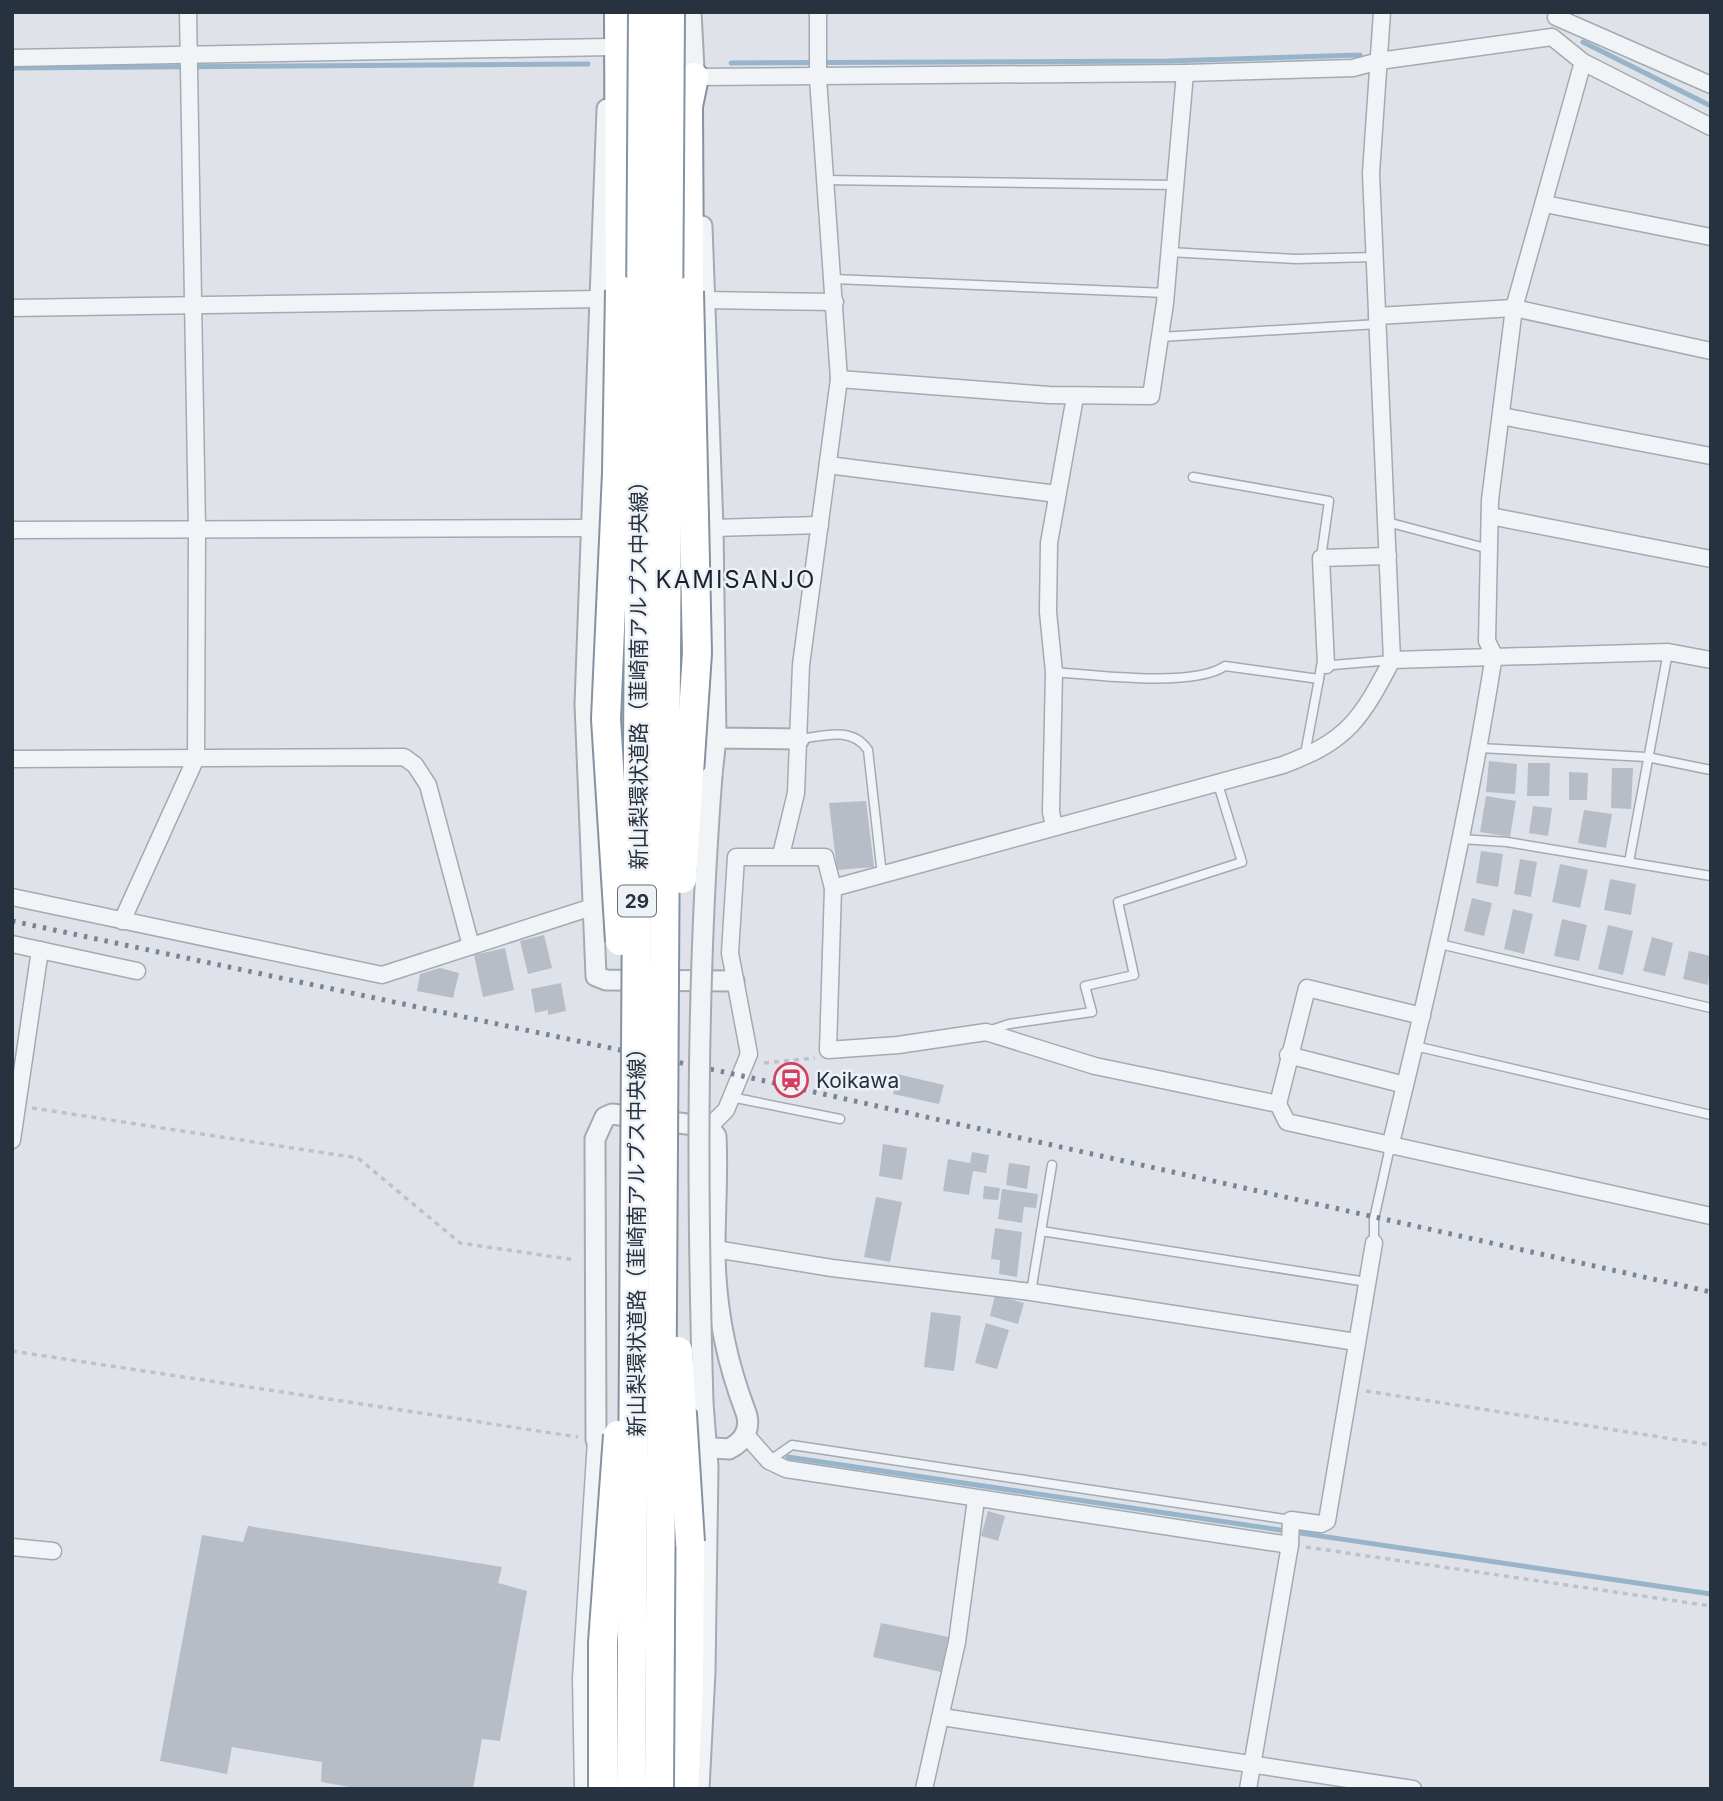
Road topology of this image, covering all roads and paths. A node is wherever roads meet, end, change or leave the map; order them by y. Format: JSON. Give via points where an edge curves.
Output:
{"nodes":[{"id":1,"x":188,"y":12,"type":"edge"},
{"id":2,"x":611,"y":12,"type":"edge"},
{"id":3,"x":643,"y":12,"type":"edge"},
{"id":4,"x":670,"y":12,"type":"edge"},
{"id":5,"x":691,"y":12,"type":"edge"},
{"id":6,"x":818,"y":12,"type":"edge"},
{"id":7,"x":1382,"y":12,"type":"edge"},
{"id":8,"x":1557,"y":15,"type":"edge"},
{"id":9,"x":616,"y":33,"type":"edge"},
{"id":10,"x":1552,"y":37,"type":"junction"},
{"id":11,"x":12,"y":58,"type":"edge"},
{"id":12,"x":1379,"y":61,"type":"junction"},
{"id":13,"x":1583,"y":62,"type":"junction"},
{"id":14,"x":187,"y":65,"type":"junction"},
{"id":15,"x":1185,"y":73,"type":"junction"},
{"id":16,"x":818,"y":75,"type":"junction"},
{"id":17,"x":694,"y":77,"type":"junction"},
{"id":18,"x":1711,"y":85,"type":"edge"},
{"id":19,"x":1711,"y":127,"type":"edge"},
{"id":20,"x":824,"y":180,"type":"junction"},
{"id":21,"x":1175,"y":185,"type":"junction"},
{"id":22,"x":1545,"y":204,"type":"junction"},
{"id":23,"x":1711,"y":237,"type":"edge"},
{"id":24,"x":1169,"y":252,"type":"junction"},
{"id":25,"x":1374,"y":257,"type":"junction"},
{"id":26,"x":834,"y":279,"type":"junction"},
{"id":27,"x":1166,"y":293,"type":"junction"},
{"id":28,"x":610,"y":295,"type":"junction"},
{"id":29,"x":697,"y":296,"type":"junction"},
{"id":30,"x":835,"y":302,"type":"junction"},
{"id":31,"x":194,"y":305,"type":"junction"},
{"id":32,"x":12,"y":308,"type":"edge"},
{"id":33,"x":1514,"y":308,"type":"junction"},
{"id":34,"x":1377,"y":320,"type":"junction"},
{"id":35,"x":1160,"y":337,"type":"junction"},
{"id":36,"x":1711,"y":351,"type":"edge"},
{"id":37,"x":839,"y":379,"type":"junction"},
{"id":38,"x":1075,"y":397,"type":"junction"},
{"id":39,"x":1501,"y":416,"type":"junction"},
{"id":40,"x":1711,"y":456,"type":"edge"},
{"id":41,"x":828,"y":465,"type":"junction"},
{"id":42,"x":1194,"y":477,"type":"dead end"},
{"id":43,"x":1057,"y":494,"type":"junction"},
{"id":44,"x":1490,"y":516,"type":"junction"},
{"id":45,"x":1387,"y":522,"type":"junction"},
{"id":46,"x":820,"y":525,"type":"junction"},
{"id":47,"x":591,"y":528,"type":"junction"},
{"id":48,"x":713,"y":528,"type":"junction"},
{"id":49,"x":197,"y":529,"type":"junction"},
{"id":50,"x":12,"y":530,"type":"edge"},
{"id":51,"x":1489,"y":549,"type":"junction"},
{"id":52,"x":1388,"y":556,"type":"junction"},
{"id":53,"x":1321,"y":558,"type":"junction"},
{"id":54,"x":1711,"y":559,"type":"edge"},
{"id":55,"x":1668,"y":652,"type":"junction"},
{"id":56,"x":1494,"y":655,"type":"junction"},
{"id":57,"x":1392,"y":660,"type":"junction"},
{"id":58,"x":1711,"y":660,"type":"edge"},
{"id":59,"x":1054,"y":672,"type":"junction"},
{"id":60,"x":1322,"y":673,"type":"junction"},
{"id":61,"x":585,"y":734,"type":"junction"},
{"id":62,"x":716,"y":738,"type":"junction"},
{"id":63,"x":799,"y":739,"type":"junction"},
{"id":64,"x":1479,"y":748,"type":"junction"},
{"id":65,"x":1305,"y":757,"type":"junction"},
{"id":66,"x":1647,"y":757,"type":"junction"},
{"id":67,"x":196,"y":758,"type":"junction"},
{"id":68,"x":12,"y":759,"type":"edge"},
{"id":69,"x":1711,"y":770,"type":"edge"},
{"id":70,"x":1217,"y":781,"type":"junction"},
{"id":71,"x":1054,"y":826,"type":"junction"},
{"id":72,"x":1461,"y":839,"type":"junction"},
{"id":73,"x":781,"y":855,"type":"junction"},
{"id":74,"x":1629,"y":863,"type":"junction"},
{"id":75,"x":882,"y":874,"type":"junction"},
{"id":76,"x":1711,"y":876,"type":"edge"},
{"id":77,"x":833,"y":888,"type":"junction"},
{"id":78,"x":12,"y":897,"type":"edge"},
{"id":79,"x":592,"y":906,"type":"junction"},
{"id":80,"x":122,"y":921,"type":"junction"},
{"id":81,"x":12,"y":944,"type":"edge"},
{"id":82,"x":1440,"y":944,"type":"junction"},
{"id":83,"x":471,"y":946,"type":"junction"},
{"id":84,"x":40,"y":950,"type":"junction"},
{"id":85,"x":136,"y":971,"type":"dead end"},
{"id":86,"x":734,"y":981,"type":"junction"},
{"id":87,"x":1711,"y":1009,"type":"edge"},
{"id":88,"x":1422,"y":1016,"type":"junction"},
{"id":89,"x":986,"y":1032,"type":"junction"},
{"id":90,"x":1415,"y":1046,"type":"junction"},
{"id":91,"x":828,"y":1050,"type":"junction"},
{"id":92,"x":1288,"y":1055,"type":"junction"},
{"id":93,"x":746,"y":1061,"type":"junction"},
{"id":94,"x":1405,"y":1085,"type":"junction"},
{"id":95,"x":731,"y":1097,"type":"junction"},
{"id":96,"x":1278,"y":1104,"type":"junction"},
{"id":97,"x":17,"y":1105,"type":"junction"},
{"id":98,"x":1711,"y":1115,"type":"edge"},
{"id":99,"x":840,"y":1119,"type":"dead end"},
{"id":100,"x":709,"y":1127,"type":"junction"},
{"id":101,"x":12,"y":1140,"type":"edge"},
{"id":102,"x":1390,"y":1147,"type":"junction"},
{"id":103,"x":1052,"y":1166,"type":"dead end"},
{"id":104,"x":650,"y":1176,"type":"junction"},
{"id":105,"x":1711,"y":1216,"type":"edge"},
{"id":106,"x":1041,"y":1231,"type":"junction"},
{"id":107,"x":1374,"y":1243,"type":"joint"},
{"id":108,"x":715,"y":1249,"type":"junction"},
{"id":109,"x":596,"y":1263,"type":"junction"},
{"id":110,"x":662,"y":1281,"type":"junction"},
{"id":111,"x":1367,"y":1282,"type":"junction"},
{"id":112,"x":1031,"y":1292,"type":"junction"},
{"id":113,"x":636,"y":1322,"type":"junction"},
{"id":114,"x":1356,"y":1342,"type":"junction"},
{"id":115,"x":12,"y":1351,"type":"edge"},
{"id":116,"x":1350,"y":1389,"type":"junction"},
{"id":117,"x":746,"y":1435,"type":"junction"},
{"id":118,"x":596,"y":1440,"type":"junction"},
{"id":119,"x":1711,"y":1444,"type":"edge"},
{"id":120,"x":704,"y":1448,"type":"junction"},
{"id":121,"x":769,"y":1461,"type":"junction"},
{"id":122,"x":976,"y":1499,"type":"junction"},
{"id":123,"x":1291,"y":1520,"type":"junction"},
{"id":124,"x":1290,"y":1545,"type":"junction"},
{"id":125,"x":12,"y":1547,"type":"edge"},
{"id":126,"x":53,"y":1551,"type":"dead end"},
{"id":127,"x":1711,"y":1606,"type":"edge"},
{"id":128,"x":942,"y":1717,"type":"junction"},
{"id":129,"x":1251,"y":1765,"type":"junction"},
{"id":130,"x":583,"y":1789,"type":"edge"},
{"id":131,"x":603,"y":1789,"type":"edge"},
{"id":132,"x":631,"y":1789,"type":"edge"},
{"id":133,"x":659,"y":1789,"type":"edge"},
{"id":134,"x":684,"y":1789,"type":"edge"},
{"id":135,"x":699,"y":1789,"type":"edge"},
{"id":136,"x":923,"y":1789,"type":"edge"},
{"id":137,"x":1248,"y":1789,"type":"edge"},
{"id":138,"x":1413,"y":1789,"type":"edge"}],
"edges":[{"from":1,"to":14,"type":"street"},
{"from":2,"to":9,"type":"street"},
{"from":3,"to":104,"type":"highway","name":"新山梨環状道路（韮崎南アルプス中央線）","number":"29","bridge":true,"via":[[636,791]]},
{"from":4,"to":104,"type":"highway","name":"新山梨環状道路（韮崎南アルプス中央線）","number":"29","bridge":true},
{"from":5,"to":17,"type":"street"},
{"from":6,"to":16,"type":"street"},
{"from":7,"to":12,"type":"street"},
{"from":8,"to":10,"type":"street"},
{"from":8,"to":18,"type":"street"},
{"from":9,"to":14,"type":"street"},
{"from":9,"to":28,"type":"highway"},
{"from":10,"to":12,"type":"street"},
{"from":10,"to":13,"type":"street"},
{"from":11,"to":14,"type":"street"},
{"from":12,"to":15,"type":"street","via":[[1353,68]]},
{"from":12,"to":25,"type":"street","via":[[1371,155]]},
{"from":13,"to":19,"type":"street"},
{"from":13,"to":22,"type":"street"},
{"from":14,"to":31,"type":"street"},
{"from":15,"to":16,"type":"street"},
{"from":15,"to":21,"type":"street"},
{"from":16,"to":17,"type":"street"},
{"from":16,"to":20,"type":"street"},
{"from":17,"to":29,"type":"highway","via":[[688,106]]},
{"from":20,"to":21,"type":"lane"},
{"from":20,"to":26,"type":"street"},
{"from":21,"to":24,"type":"street"},
{"from":22,"to":23,"type":"street"},
{"from":22,"to":33,"type":"street"},
{"from":24,"to":25,"type":"lane","via":[[1296,259]]},
{"from":24,"to":27,"type":"street"},
{"from":25,"to":34,"type":"street"},
{"from":26,"to":27,"type":"lane"},
{"from":26,"to":30,"type":"street"},
{"from":27,"to":35,"type":"street"},
{"from":28,"to":31,"type":"street"},
{"from":28,"to":47,"type":"street"},
{"from":28,"to":104,"type":"highway","bridge":true,"via":[[617,473],[606,719]]},
{"from":29,"to":30,"type":"street"},
{"from":29,"to":48,"type":"street"},
{"from":29,"to":104,"type":"highway","bridge":true,"via":[[697,653]]},
{"from":30,"to":37,"type":"street"},
{"from":31,"to":32,"type":"street"},
{"from":31,"to":49,"type":"street"},
{"from":33,"to":34,"type":"street"},
{"from":33,"to":36,"type":"street"},
{"from":33,"to":39,"type":"street"},
{"from":34,"to":35,"type":"lane"},
{"from":34,"to":45,"type":"street"},
{"from":35,"to":38,"type":"street","via":[[1151,396]]},
{"from":37,"to":38,"type":"street"},
{"from":37,"to":41,"type":"street"},
{"from":38,"to":43,"type":"street"},
{"from":39,"to":40,"type":"street"},
{"from":39,"to":44,"type":"street"},
{"from":41,"to":43,"type":"street"},
{"from":41,"to":46,"type":"street"},
{"from":42,"to":53,"type":"lane","via":[[1329,501]]},
{"from":43,"to":59,"type":"street","via":[[1049,543],[1048,612]]},
{"from":44,"to":51,"type":"street"},
{"from":44,"to":54,"type":"street"},
{"from":45,"to":51,"type":"lane"},
{"from":45,"to":52,"type":"street"},
{"from":46,"to":48,"type":"street"},
{"from":46,"to":63,"type":"street","via":[[801,665]]},
{"from":47,"to":49,"type":"street"},
{"from":47,"to":61,"type":"street"},
{"from":48,"to":62,"type":"street"},
{"from":49,"to":50,"type":"street"},
{"from":49,"to":67,"type":"street"},
{"from":51,"to":56,"type":"street","via":[[1487,641]]},
{"from":52,"to":53,"type":"street"},
{"from":52,"to":57,"type":"street"},
{"from":53,"to":60,"type":"street"},
{"from":55,"to":56,"type":"street"},
{"from":55,"to":58,"type":"street"},
{"from":55,"to":66,"type":"lane"},
{"from":56,"to":57,"type":"street"},
{"from":56,"to":64,"type":"street"},
{"from":57,"to":60,"type":"lane"},
{"from":57,"to":65,"type":"street","via":[[1349,730],[1322,751]]},
{"from":59,"to":60,"type":"lane","via":[[1171,677],[1213,674],[1225,666]]},
{"from":59,"to":71,"type":"street"},
{"from":60,"to":65,"type":"lane"},
{"from":61,"to":62,"type":"street"},
{"from":61,"to":79,"type":"street"},
{"from":62,"to":63,"type":"street"},
{"from":62,"to":120,"type":"street","bridge":true,"via":[[703,896],[701,998],[699,1260]]},
{"from":63,"to":73,"type":"street","via":[[796,793]]},
{"from":63,"to":75,"type":"lane","via":[[849,734],[860,738],[868,750]]},
{"from":64,"to":66,"type":"lane"},
{"from":64,"to":72,"type":"street"},
{"from":65,"to":70,"type":"street"},
{"from":66,"to":69,"type":"lane"},
{"from":66,"to":74,"type":"lane"},
{"from":67,"to":68,"type":"street"},
{"from":67,"to":80,"type":"street"},
{"from":67,"to":83,"type":"street","via":[[404,757],[428,785]]},
{"from":70,"to":71,"type":"street"},
{"from":70,"to":89,"type":"lane","via":[[1242,862],[1118,902],[1134,975],[1085,986],[1092,1012],[1009,1024]]},
{"from":71,"to":75,"type":"street"},
{"from":72,"to":74,"type":"lane","via":[[1507,842]]},
{"from":72,"to":82,"type":"street"},
{"from":73,"to":77,"type":"street","via":[[825,858]]},
{"from":73,"to":86,"type":"street","via":[[736,857],[730,953]]},
{"from":74,"to":76,"type":"lane"},
{"from":75,"to":77,"type":"street"},
{"from":77,"to":91,"type":"street"},
{"from":78,"to":80,"type":"street"},
{"from":79,"to":83,"type":"street"},
{"from":79,"to":86,"type":"street","via":[[596,976],[606,980]]},
{"from":80,"to":83,"type":"street","via":[[383,975]]},
{"from":81,"to":84,"type":"street"},
{"from":82,"to":87,"type":"lane"},
{"from":82,"to":88,"type":"street"},
{"from":84,"to":85,"type":"street"},
{"from":84,"to":97,"type":"street"},
{"from":86,"to":93,"type":"street","via":[[749,1054]]},
{"from":88,"to":90,"type":"street"},
{"from":88,"to":92,"type":"street","via":[[1307,988]]},
{"from":89,"to":91,"type":"street"},
{"from":89,"to":96,"type":"street","via":[[1095,1066]]},
{"from":90,"to":94,"type":"street"},
{"from":90,"to":98,"type":"lane"},
{"from":91,"to":93,"type":"path","via":[[820,1058]]},
{"from":92,"to":94,"type":"street"},
{"from":92,"to":96,"type":"street"},
{"from":93,"to":95,"type":"street"},
{"from":94,"to":102,"type":"street"},
{"from":95,"to":99,"type":"lane"},
{"from":95,"to":100,"type":"street"},
{"from":96,"to":102,"type":"street","via":[[1287,1122]]},
{"from":97,"to":101,"type":"street"},
{"from":97,"to":109,"type":"path","via":[[358,1158],[460,1243]]},
{"from":100,"to":108,"type":"street","via":[[716,1136],[717,1154]]},
{"from":100,"to":109,"type":"street","via":[[612,1114],[605,1117],[595,1139]]},
{"from":102,"to":105,"type":"street"},
{"from":102,"to":107,"type":"lane","via":[[1374,1219]]},
{"from":103,"to":106,"type":"lane"},
{"from":104,"to":110,"type":"highway","name":"新山梨環状道路（韮崎南アルプス中央線）","number":"29","bridge":true},
{"from":104,"to":113,"type":"highway","name":"新山梨環状道路（韮崎南アルプス中央線）","number":"29","bridge":true},
{"from":106,"to":111,"type":"lane"},
{"from":106,"to":112,"type":"lane"},
{"from":107,"to":111,"type":"street"},
{"from":108,"to":112,"type":"street"},
{"from":108,"to":117,"type":"street","via":[[722,1332],[731,1374],[749,1421]]},
{"from":109,"to":118,"type":"street"},
{"from":110,"to":133,"type":"highway","name":"新山梨環状道路（韮崎南アルプス中央線）","number":"29","bridge":true},
{"from":110,"to":134,"type":"highway","bridge":true,"via":[[677,1331],[690,1542],[690,1687]]},
{"from":111,"to":114,"type":"street"},
{"from":112,"to":114,"type":"street"},
{"from":113,"to":131,"type":"highway","bridge":true,"via":[[619,1420],[604,1630]]},
{"from":113,"to":132,"type":"highway","name":"新山梨環状道路（韮崎南アルプス中央線）","number":"29","bridge":true},
{"from":114,"to":116,"type":"street"},
{"from":115,"to":118,"type":"path"},
{"from":116,"to":119,"type":"path"},
{"from":116,"to":123,"type":"street","via":[[1327,1521]]},
{"from":117,"to":120,"type":"street","via":[[729,1449]]},
{"from":117,"to":121,"type":"street"},
{"from":118,"to":120,"type":"street"},
{"from":118,"to":130,"type":"street","via":[[582,1664]]},
{"from":120,"to":135,"type":"street","via":[[708,1467],[705,1672]]},
{"from":121,"to":122,"type":"street","via":[[786,1469]]},
{"from":121,"to":123,"type":"lane","via":[[792,1445]]},
{"from":122,"to":124,"type":"street"},
{"from":122,"to":128,"type":"street"},
{"from":123,"to":124,"type":"street"},
{"from":124,"to":127,"type":"path"},
{"from":124,"to":129,"type":"street"},
{"from":125,"to":126,"type":"street"},
{"from":128,"to":129,"type":"street"},
{"from":128,"to":136,"type":"street"},
{"from":129,"to":137,"type":"street"},
{"from":129,"to":138,"type":"street"}]}
